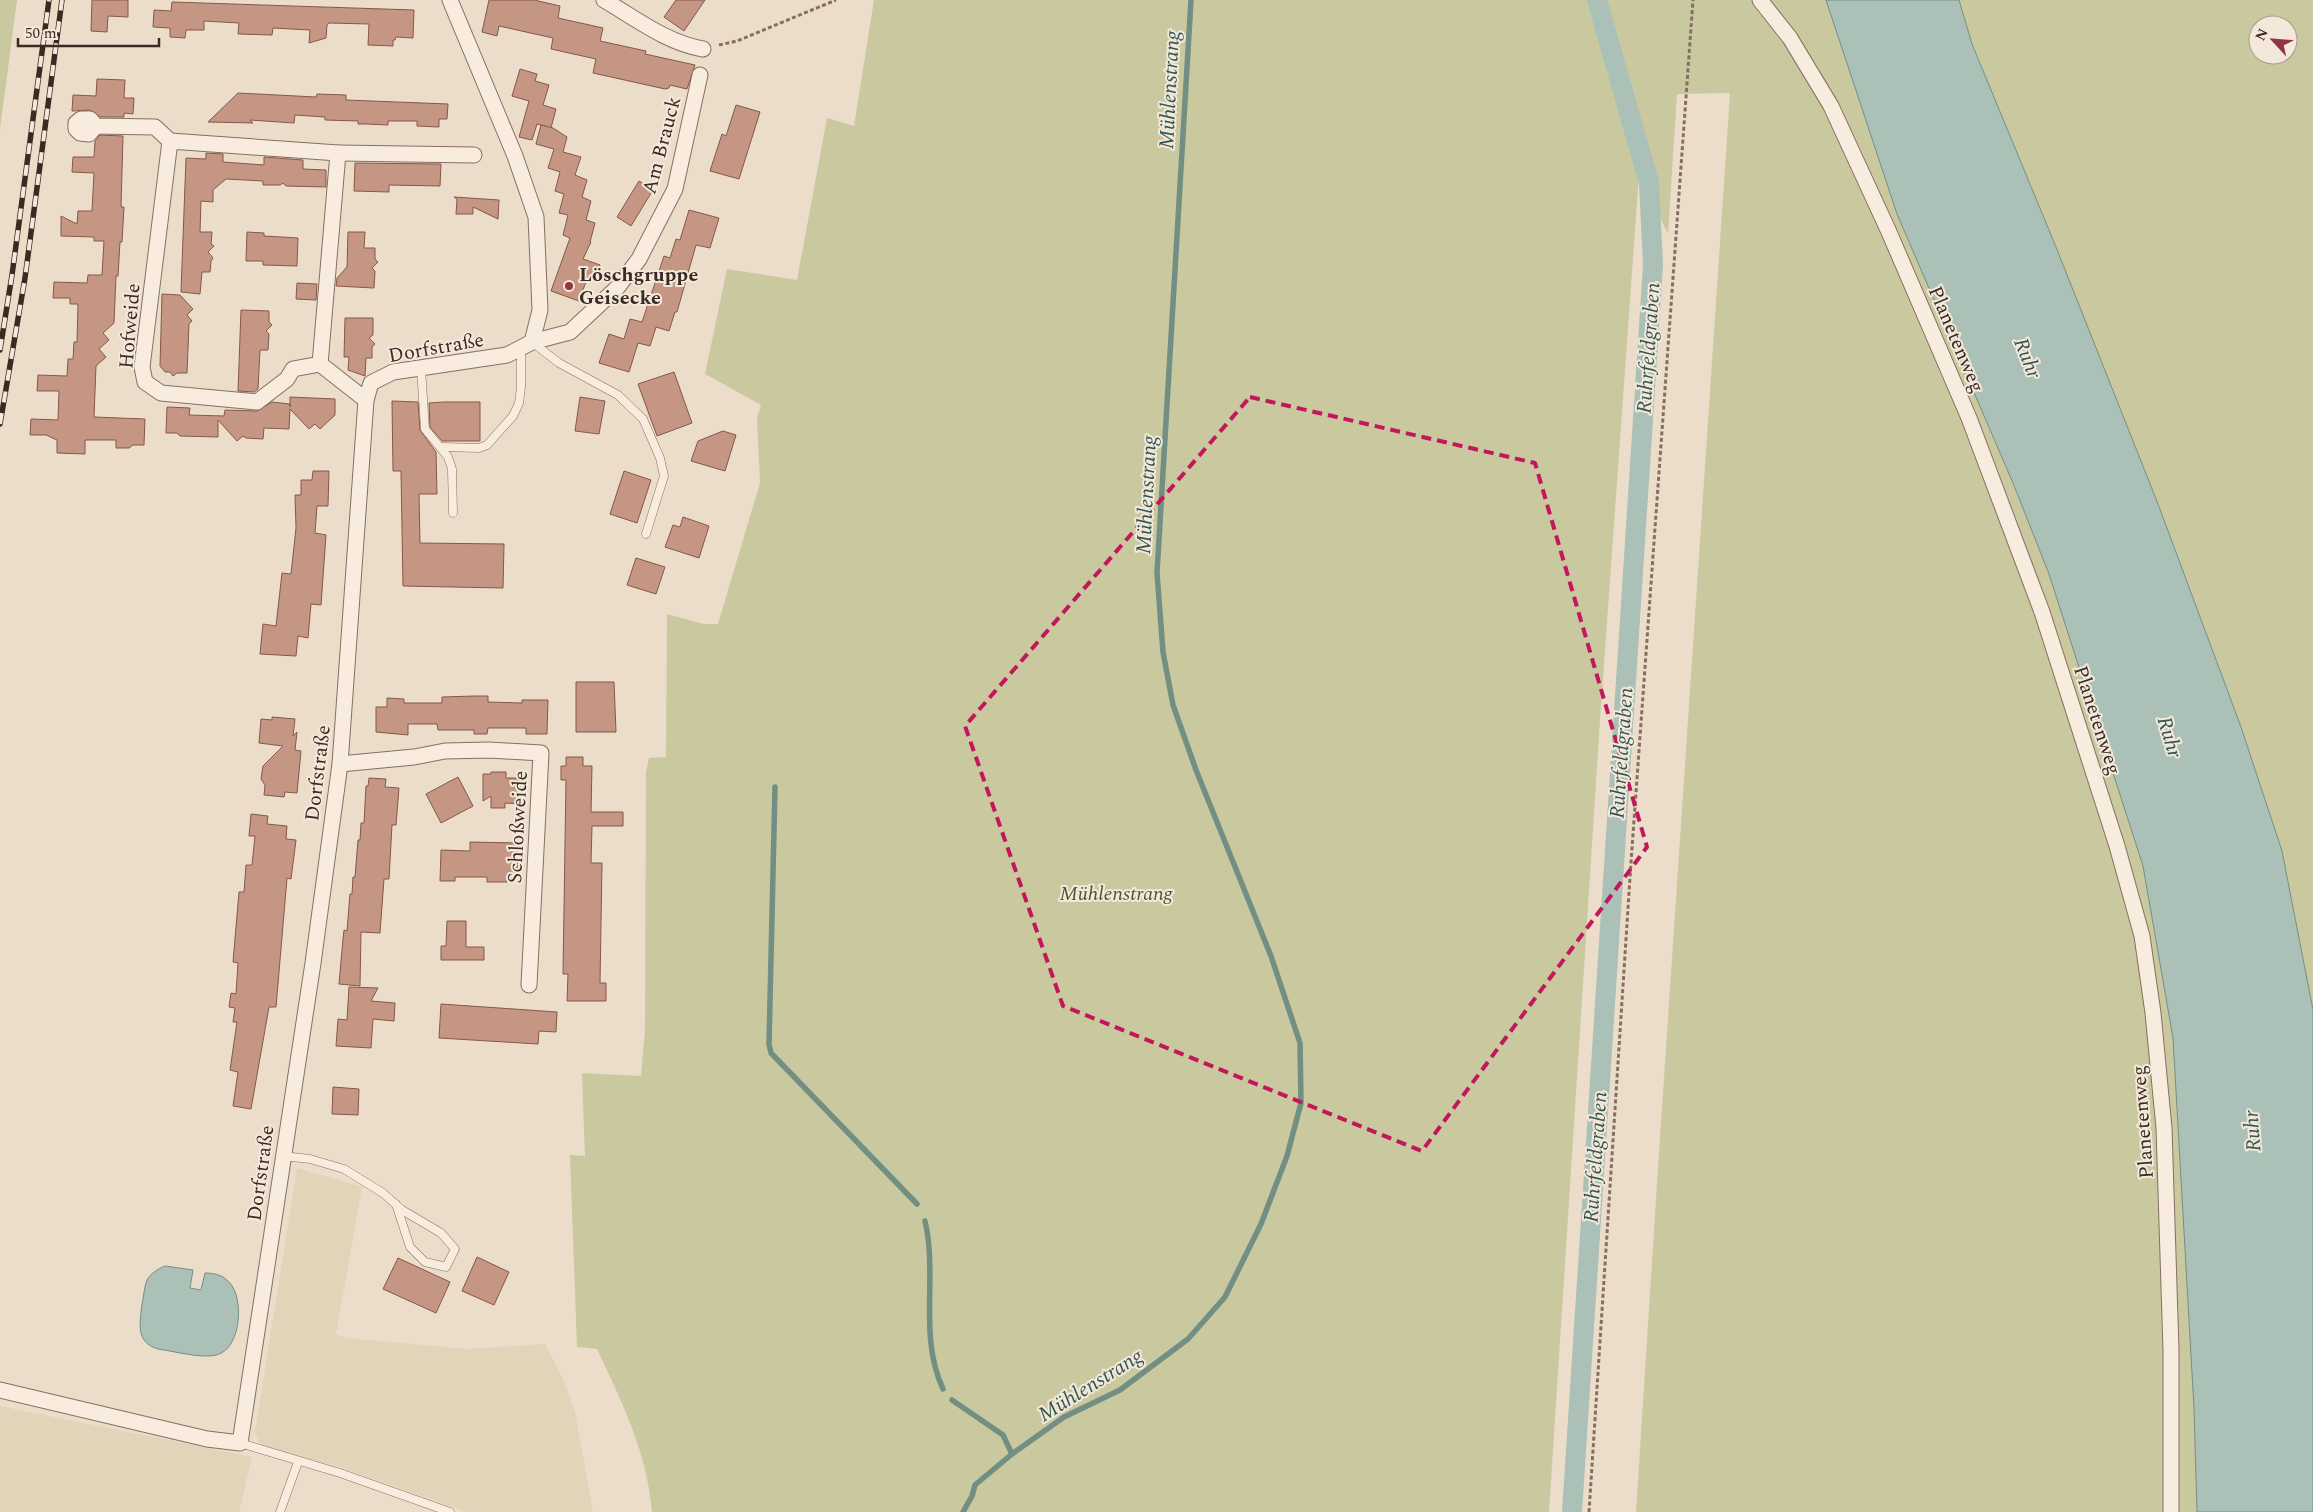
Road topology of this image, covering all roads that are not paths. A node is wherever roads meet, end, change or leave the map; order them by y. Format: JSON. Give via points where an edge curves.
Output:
{"nodes":[{"id":1,"x":450,"y":0,"type":"edge"},
{"id":2,"x":604,"y":0,"type":"edge"},
{"id":3,"x":1760,"y":0,"type":"edge"},
{"id":4,"x":703,"y":49,"type":"road end"},
{"id":5,"x":700,"y":76,"type":"dead end"},
{"id":6,"x":96,"y":126,"type":"dead end"},
{"id":7,"x":170,"y":142,"type":"junction"},
{"id":8,"x":338,"y":153,"type":"junction"},
{"id":9,"x":474,"y":154,"type":"dead end"},
{"id":10,"x":526,"y":345,"type":"junction"},
{"id":11,"x":320,"y":364,"type":"junction"},
{"id":12,"x":421,"y":368,"type":"junction"},
{"id":13,"x":366,"y":400,"type":"junction"},
{"id":14,"x":442,"y":447,"type":"junction"},
{"id":15,"x":453,"y":513,"type":"dead end"},
{"id":16,"x":646,"y":534,"type":"dead end"},
{"id":17,"x":340,"y":764,"type":"junction"},
{"id":18,"x":529,"y":984,"type":"dead end"},
{"id":19,"x":283,"y":1156,"type":"junction"},
{"id":20,"x":396,"y":1204,"type":"junction"},
{"id":21,"x":0,"y":1390,"type":"edge"},
{"id":22,"x":240,"y":1443,"type":"junction"},
{"id":23,"x":298,"y":1462,"type":"junction"},
{"id":24,"x":280,"y":1512,"type":"edge"},
{"id":25,"x":450,"y":1512,"type":"edge"},
{"id":26,"x":2172,"y":1512,"type":"edge"}],
"edges":[{"from":1,"to":10,"type":"street","via":[[536,217],[540,310]]},
{"from":2,"to":4,"type":"street","via":[[674,41]]},
{"from":3,"to":26,"type":"street","name":"Planetenweg","via":[[1790,38],[1831,106],[1969,418],[2042,612],[2142,936],[2164,1128]]},
{"from":5,"to":10,"type":"street","name":"Am Brauck","via":[[675,189],[639,259],[617,288],[570,332]]},
{"from":6,"to":7,"type":"street","via":[[155,127]]},
{"from":7,"to":8,"type":"street"},
{"from":7,"to":11,"type":"street","name":"Hofweide","via":[[142,368],[145,382],[161,393],[256,402],[287,379],[293,369]]},
{"from":8,"to":9,"type":"street"},
{"from":8,"to":11,"type":"street"},
{"from":10,"to":12,"type":"street","name":"Dorfstraße","via":[[507,355]]},
{"from":10,"to":14,"type":"lane","via":[[519,403],[513,416],[487,445],[479,448]]},
{"from":10,"to":16,"type":"lane","via":[[618,395],[643,419],[664,476]]},
{"from":11,"to":13,"type":"street"},
{"from":12,"to":13,"type":"street","name":"Dorfstraße","via":[[393,372],[371,383]]},
{"from":12,"to":14,"type":"lane","via":[[425,429]]},
{"from":13,"to":17,"type":"street","name":"Dorfstraße"},
{"from":14,"to":15,"type":"lane","via":[[452,469]]},
{"from":17,"to":18,"type":"street","name":"Schloßweide","via":[[445,751],[541,753]]},
{"from":17,"to":19,"type":"street","name":"Dorfstraße"},
{"from":19,"to":20,"type":"lane","via":[[310,1159],[344,1169]]},
{"from":19,"to":22,"type":"street","name":"Dorfstraße"},
{"from":20,"to":20,"type":"lane","via":[[441,1233],[455,1249],[446,1267],[425,1262],[410,1248]]},
{"from":21,"to":22,"type":"street","via":[[207,1439]]},
{"from":22,"to":23,"type":"lane"},
{"from":23,"to":24,"type":"lane"},
{"from":23,"to":25,"type":"lane","via":[[340,1473]]}]}
